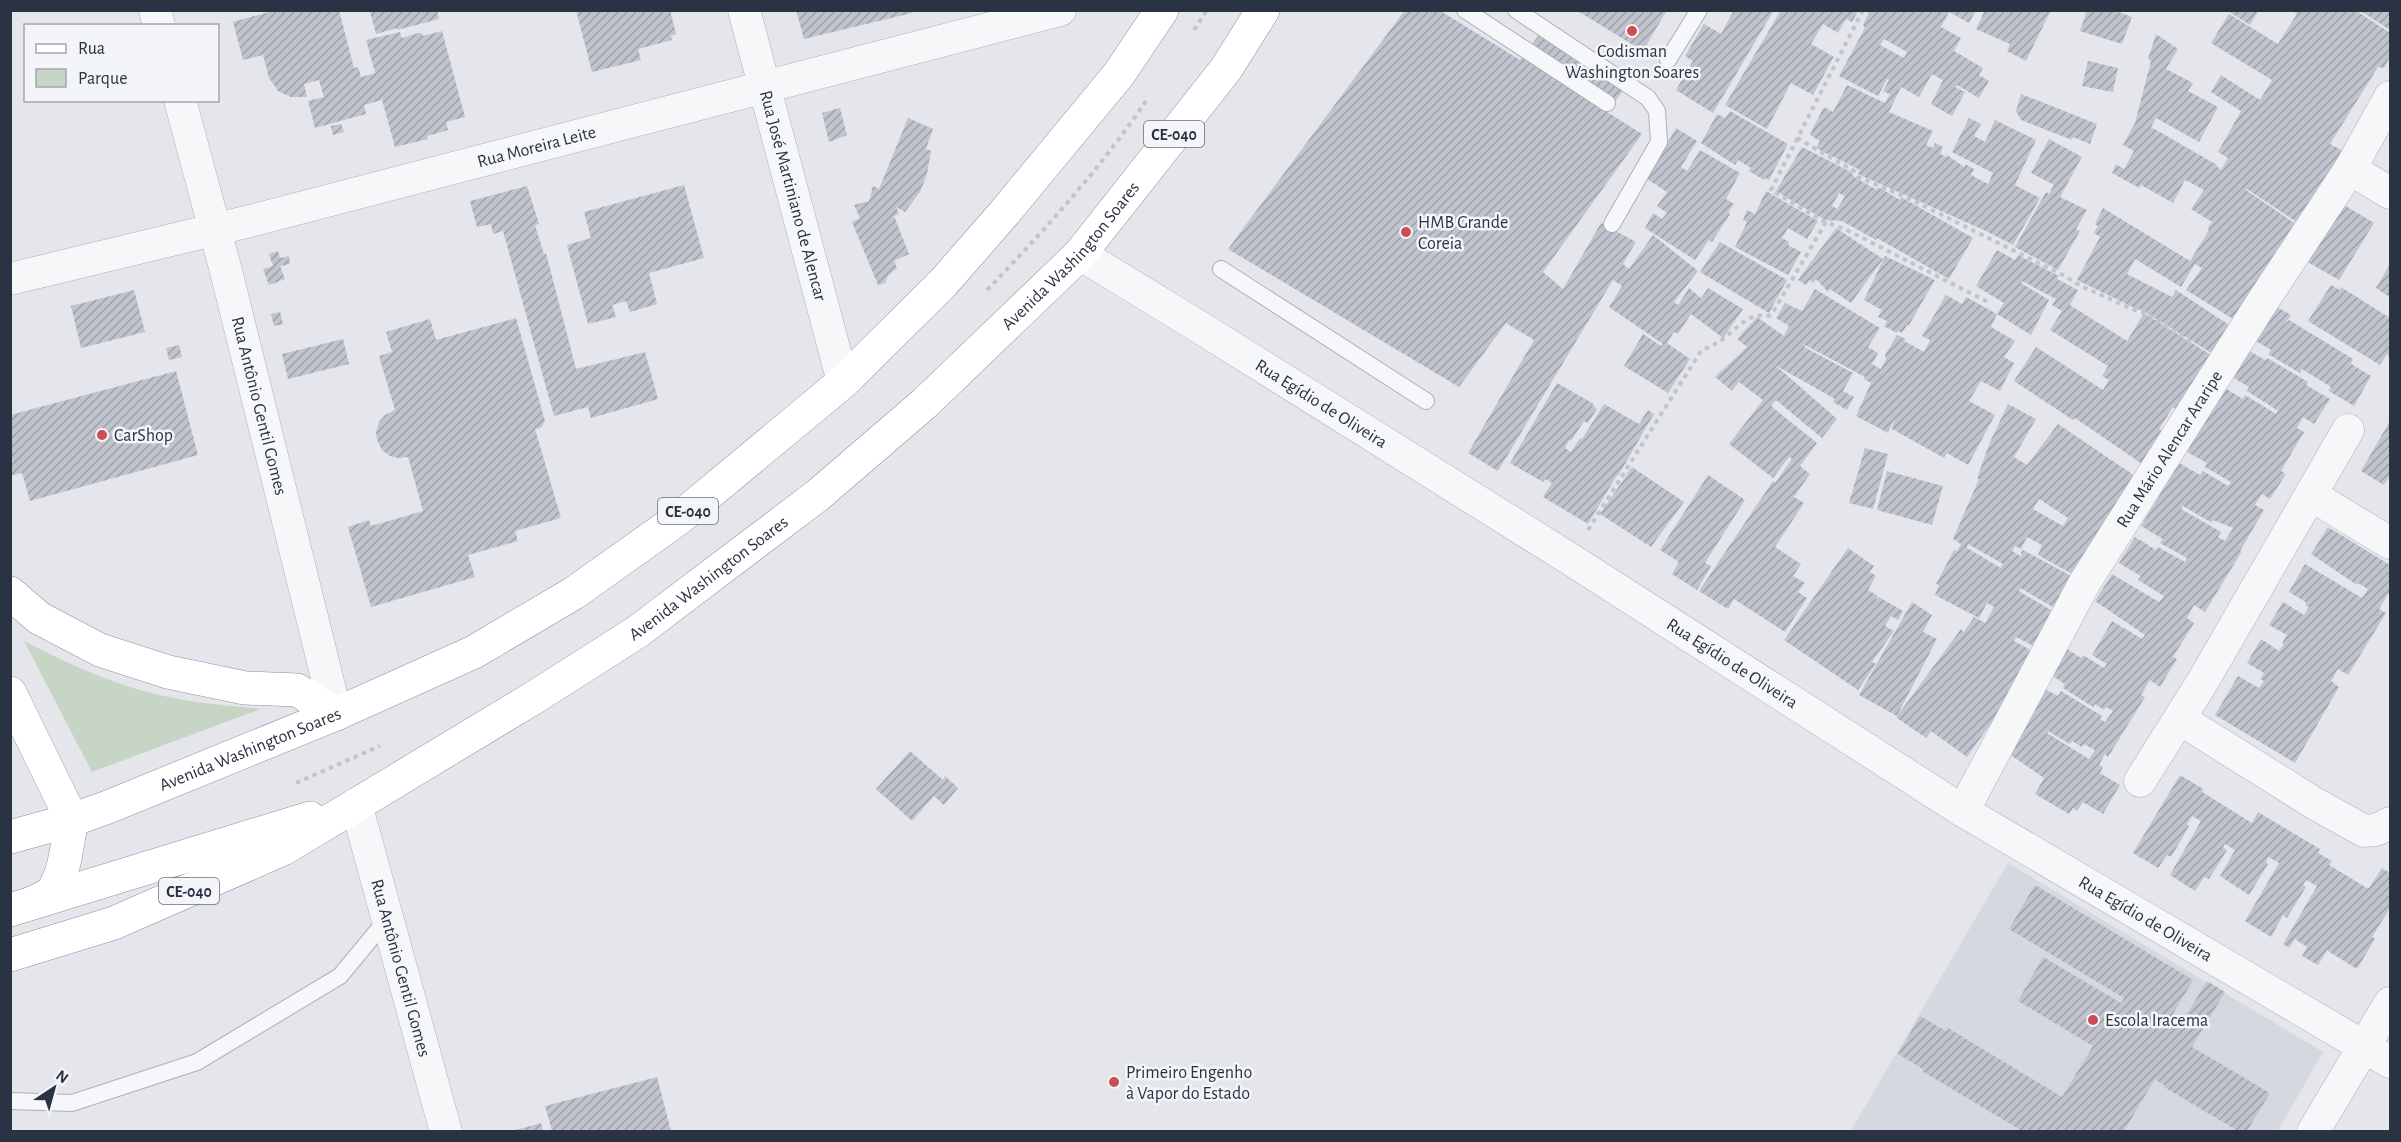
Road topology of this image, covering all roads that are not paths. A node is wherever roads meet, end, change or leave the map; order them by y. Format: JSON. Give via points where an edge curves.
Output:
{"nodes":[{"id":1,"x":744,"y":10,"type":"edge"},
{"id":2,"x":1060,"y":10,"type":"edge"},
{"id":3,"x":1162,"y":10,"type":"edge"},
{"id":4,"x":1263,"y":10,"type":"edge"},
{"id":5,"x":1465,"y":10,"type":"edge"},
{"id":6,"x":1515,"y":10,"type":"edge"},
{"id":7,"x":1699,"y":10,"type":"edge"},
{"id":8,"x":1668,"y":60,"type":"dead end"},
{"id":9,"x":765,"y":87,"type":"junction"},
{"id":10,"x":2391,"y":97,"type":"edge"},
{"id":11,"x":181,"y":102,"type":"edge"},
{"id":12,"x":1607,"y":103,"type":"dead end"},
{"id":13,"x":2350,"y":169,"type":"junction"},
{"id":14,"x":2391,"y":193,"type":"edge"},
{"id":15,"x":1612,"y":224,"type":"dead end"},
{"id":16,"x":214,"y":230,"type":"junction"},
{"id":17,"x":1080,"y":254,"type":"junction"},
{"id":18,"x":1221,"y":269,"type":"dead end"},
{"id":19,"x":10,"y":279,"type":"edge"},
{"id":20,"x":843,"y":382,"type":"junction"},
{"id":21,"x":1426,"y":401,"type":"dead end"},
{"id":22,"x":2348,"y":430,"type":"dead end"},
{"id":23,"x":2311,"y":495,"type":"junction"},
{"id":24,"x":2391,"y":543,"type":"edge"},
{"id":25,"x":10,"y":593,"type":"edge"},
{"id":26,"x":10,"y":693,"type":"edge"},
{"id":27,"x":336,"y":714,"type":"junction"},
{"id":28,"x":2180,"y":719,"type":"junction"},
{"id":29,"x":2140,"y":781,"type":"dead end"},
{"id":30,"x":356,"y":804,"type":"junction"},
{"id":31,"x":1963,"y":811,"type":"junction"},
{"id":32,"x":72,"y":820,"type":"junction"},
{"id":33,"x":2391,"y":823,"type":"edge"},
{"id":34,"x":10,"y":837,"type":"edge"},
{"id":35,"x":20,"y":907,"type":"edge"},
{"id":36,"x":388,"y":918,"type":"junction"},
{"id":37,"x":10,"y":955,"type":"edge"},
{"id":38,"x":2391,"y":1003,"type":"edge"},
{"id":39,"x":2364,"y":1045,"type":"junction"},
{"id":40,"x":2391,"y":1062,"type":"edge"},
{"id":41,"x":10,"y":1101,"type":"edge"},
{"id":42,"x":446,"y":1131,"type":"edge"},
{"id":43,"x":2313,"y":1131,"type":"edge"}],
"edges":[{"from":1,"to":9,"type":"street","name":"Rua José Martiniano de Alencar"},
{"from":2,"to":9,"type":"street","name":"Rua Moreira Leite"},
{"from":3,"to":20,"type":"main road","name":"Avenida Washington Soares","number":"CE-040","via":[[1119,74],[1005,212],[943,283]]},
{"from":4,"to":17,"type":"main road","name":"Avenida Washington Soares","number":"CE-040","via":[[1226,69]]},
{"from":5,"to":12,"type":"lane"},
{"from":6,"to":15,"type":"lane","via":[[1648,98],[1657,111],[1659,142]]},
{"from":7,"to":8,"type":"lane"},
{"from":9,"to":16,"type":"street","name":"Rua Moreira Leite"},
{"from":9,"to":20,"type":"street","name":"Rua José Martiniano de Alencar"},
{"from":10,"to":13,"type":"street","name":"Rua Mário Alencar Araripe"},
{"from":11,"to":16,"type":"street","name":"Rua Antônio Gentil Gomes"},
{"from":13,"to":14,"type":"street"},
{"from":13,"to":31,"type":"street","name":"Rua Mário Alencar Araripe","via":[[2085,582]]},
{"from":16,"to":19,"type":"street","name":"Rua Moreira Leite"},
{"from":16,"to":27,"type":"street","name":"Rua Antônio Gentil Gomes"},
{"from":17,"to":30,"type":"main road","name":"Avenida Washington Soares","number":"CE-040","via":[[925,403],[799,509],[637,632]]},
{"from":17,"to":31,"type":"street","name":"Rua Egídio de Oliveira","via":[[1570,559]]},
{"from":18,"to":21,"type":"lane"},
{"from":20,"to":27,"type":"main road","name":"Avenida Washington Soares","number":"CE-040","via":[[678,519],[574,593],[474,652]]},
{"from":22,"to":23,"type":"street"},
{"from":23,"to":24,"type":"street"},
{"from":23,"to":28,"type":"street"},
{"from":25,"to":27,"type":"main road","via":[[39,618],[100,650],[168,672],[245,688],[297,690]]},
{"from":26,"to":32,"type":"main road"},
{"from":27,"to":32,"type":"main road","name":"Avenida Washington Soares","number":"CE-040"},
{"from":28,"to":29,"type":"street"},
{"from":28,"to":33,"type":"street","via":[[2364,831]]},
{"from":30,"to":35,"type":"main road"},
{"from":30,"to":36,"type":"street","name":"Rua Antônio Gentil Gomes"},
{"from":30,"to":37,"type":"main road","name":"Avenida Washington Soares","number":"CE-040","via":[[291,845],[248,865],[114,922]]},
{"from":31,"to":39,"type":"street","name":"Rua Egídio de Oliveira"},
{"from":32,"to":34,"type":"main road","name":"Avenida Washington Soares","number":"CE-040"},
{"from":32,"to":35,"type":"main road","via":[[65,859],[53,889],[46,897]]},
{"from":36,"to":41,"type":"lane","via":[[340,976],[197,1062],[72,1103]]},
{"from":36,"to":42,"type":"street","name":"Rua Antônio Gentil Gomes"},
{"from":38,"to":39,"type":"street"},
{"from":39,"to":40,"type":"street","name":"Rua Egídio de Oliveira"},
{"from":39,"to":43,"type":"street"}]}
